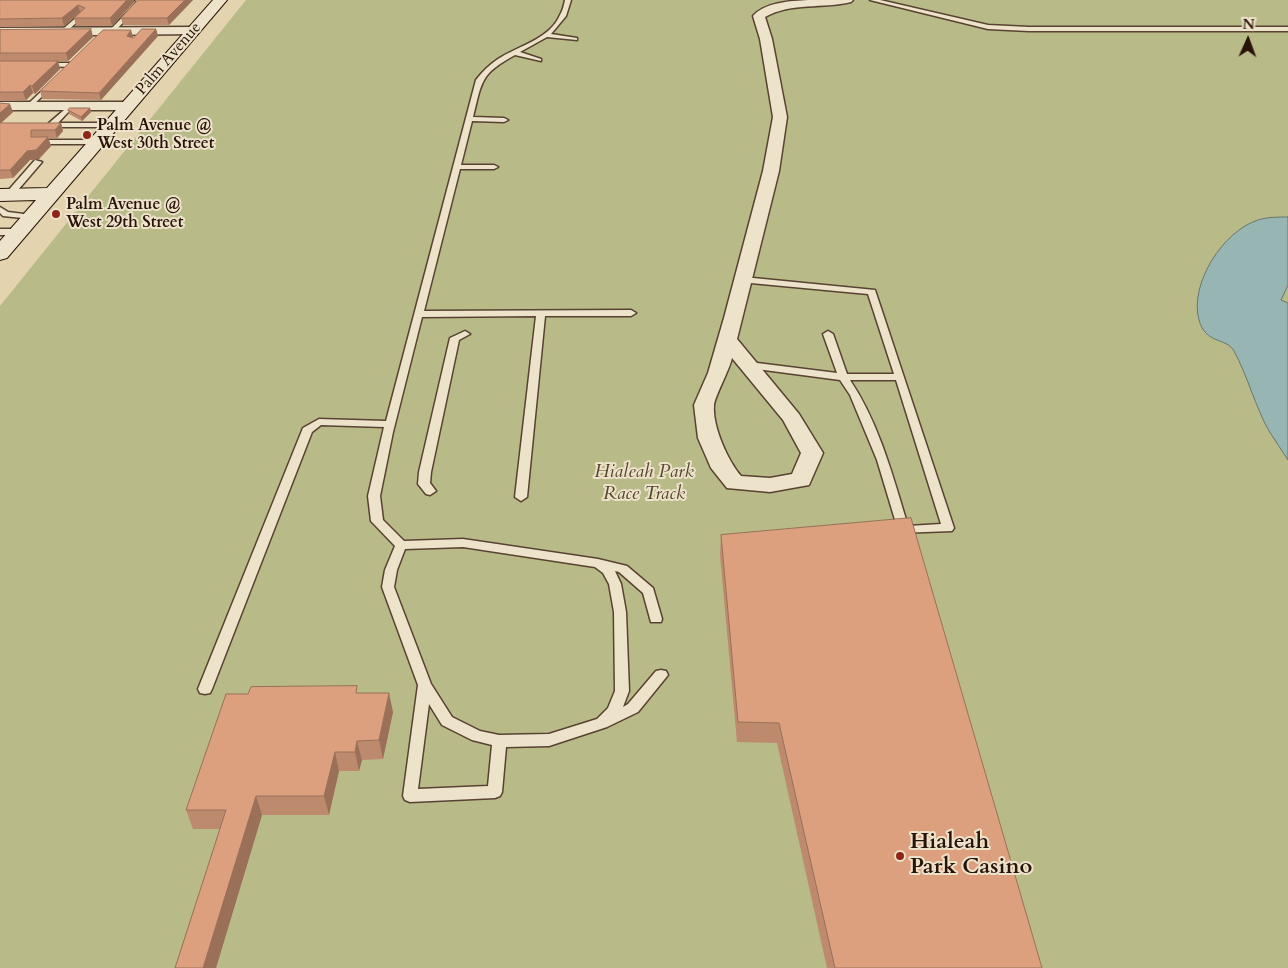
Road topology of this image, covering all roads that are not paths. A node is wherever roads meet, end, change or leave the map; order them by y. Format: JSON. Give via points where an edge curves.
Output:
{"nodes":[{"id":1,"x":138,"y":0,"type":"edge"},
{"id":2,"x":220,"y":0,"type":"edge"},
{"id":3,"x":568,"y":0,"type":"edge"},
{"id":4,"x":848,"y":0,"type":"edge"},
{"id":5,"x":873,"y":0,"type":"edge"},
{"id":6,"x":82,"y":15,"type":"edge"},
{"id":7,"x":1288,"y":29,"type":"edge"},
{"id":8,"x":64,"y":31,"type":"junction"},
{"id":9,"x":193,"y":31,"type":"junction"},
{"id":10,"x":0,"y":32,"type":"edge"},
{"id":11,"x":105,"y":33,"type":"junction"},
{"id":12,"x":547,"y":35,"type":"junction"},
{"id":13,"x":575,"y":39,"type":"dead end"},
{"id":14,"x":516,"y":53,"type":"junction"},
{"id":15,"x":77,"y":58,"type":"edge"},
{"id":16,"x":539,"y":60,"type":"dead end"},
{"id":17,"x":35,"y":65,"type":"edge"},
{"id":18,"x":70,"y":65,"type":"junction"},
{"id":19,"x":63,"y":72,"type":"edge"},
{"id":20,"x":56,"y":79,"type":"edge"},
{"id":21,"x":0,"y":106,"type":"edge"},
{"id":22,"x":29,"y":106,"type":"junction"},
{"id":23,"x":71,"y":106,"type":"junction"},
{"id":24,"x":128,"y":106,"type":"junction"},
{"id":25,"x":469,"y":119,"type":"junction"},
{"id":26,"x":504,"y":120,"type":"dead end"},
{"id":27,"x":111,"y":125,"type":"junction"},
{"id":28,"x":38,"y":142,"type":"edge"},
{"id":29,"x":97,"y":142,"type":"junction"},
{"id":30,"x":38,"y":162,"type":"edge"},
{"id":31,"x":457,"y":167,"type":"junction"},
{"id":32,"x":494,"y":167,"type":"dead end"},
{"id":33,"x":52,"y":194,"type":"junction"},
{"id":34,"x":3,"y":206,"type":"edge"},
{"id":35,"x":17,"y":227,"type":"edge"},
{"id":36,"x":0,"y":254,"type":"edge"},
{"id":37,"x":743,"y":280,"type":"junction"},
{"id":38,"x":630,"y":313,"type":"dead end"},
{"id":39,"x":418,"y":314,"type":"junction"},
{"id":40,"x":541,"y":314,"type":"junction"},
{"id":41,"x":465,"y":334,"type":"dead end"},
{"id":42,"x":828,"y":334,"type":"dead end"},
{"id":43,"x":727,"y":340,"type":"junction"},
{"id":44,"x":749,"y":365,"type":"junction"},
{"id":45,"x":843,"y":377,"type":"junction"},
{"id":46,"x":900,"y":377,"type":"junction"},
{"id":47,"x":390,"y":424,"type":"junction"},
{"id":48,"x":430,"y":491,"type":"dead end"},
{"id":49,"x":521,"y":497,"type":"dead end"},
{"id":50,"x":401,"y":545,"type":"junction"},
{"id":51,"x":598,"y":563,"type":"junction"},
{"id":52,"x":656,"y":619,"type":"dead end"},
{"id":53,"x":660,"y":675,"type":"dead end"},
{"id":54,"x":425,"y":686,"type":"junction"},
{"id":55,"x":205,"y":689,"type":"dead end"},
{"id":56,"x":602,"y":723,"type":"junction"},
{"id":57,"x":499,"y":741,"type":"junction"}],
"edges":[{"from":1,"to":11,"type":"lane","via":[[141,1]]},
{"from":2,"to":9,"type":"main road","name":"Palm Avenue"},
{"from":3,"to":12,"type":"lane","via":[[559,25]]},
{"from":4,"to":37,"type":"street","via":[[783,6],[766,10],[759,16],[780,117],[771,171]]},
{"from":5,"to":7,"type":"lane","via":[[988,27],[1029,30]]},
{"from":6,"to":8,"type":"lane"},
{"from":8,"to":10,"type":"street"},
{"from":8,"to":11,"type":"street"},
{"from":9,"to":11,"type":"street"},
{"from":9,"to":24,"type":"main road","name":"Palm Avenue"},
{"from":12,"to":13,"type":"lane"},
{"from":12,"to":14,"type":"lane"},
{"from":14,"to":16,"type":"lane"},
{"from":14,"to":25,"type":"lane","via":[[498,62],[479,80]]},
{"from":15,"to":18,"type":"lane"},
{"from":17,"to":18,"type":"lane"},
{"from":18,"to":19,"type":"lane"},
{"from":20,"to":22,"type":"lane"},
{"from":21,"to":22,"type":"street"},
{"from":22,"to":23,"type":"street"},
{"from":23,"to":24,"type":"street"},
{"from":23,"to":27,"type":"lane","via":[[52,125]]},
{"from":24,"to":27,"type":"main road","name":"Palm Avenue"},
{"from":25,"to":26,"type":"lane"},
{"from":25,"to":31,"type":"lane"},
{"from":27,"to":29,"type":"main road","name":"Palm Avenue"},
{"from":28,"to":29,"type":"lane"},
{"from":29,"to":33,"type":"main road","name":"Palm Avenue"},
{"from":30,"to":34,"type":"lane"},
{"from":31,"to":32,"type":"lane"},
{"from":31,"to":39,"type":"lane"},
{"from":33,"to":34,"type":"main road"},
{"from":33,"to":35,"type":"main road","name":"Palm Avenue"},
{"from":34,"to":35,"type":"lane"},
{"from":35,"to":36,"type":"main road","name":"Palm Avenue"},
{"from":37,"to":43,"type":"street"},
{"from":37,"to":46,"type":"lane","via":[[872,292]]},
{"from":38,"to":40,"type":"lane"},
{"from":39,"to":40,"type":"lane"},
{"from":39,"to":47,"type":"lane"},
{"from":40,"to":49,"type":"lane"},
{"from":41,"to":48,"type":"lane","via":[[455,338],[442,390],[425,472],[424,484]]},
{"from":42,"to":45,"type":"lane"},
{"from":43,"to":44,"type":"street"},
{"from":43,"to":44,"type":"street","via":[[718,373],[704,405],[710,438],[722,468],[735,483],[770,485],[801,480],[812,453],[792,418]]},
{"from":44,"to":45,"type":"lane"},
{"from":45,"to":46,"type":"lane"},
{"from":45,"to":46,"type":"lane","via":[[855,395],[882,460],[903,530],[948,528]]},
{"from":47,"to":50,"type":"lane","via":[[374,496],[378,521]]},
{"from":47,"to":55,"type":"lane","via":[[319,422],[307,430]]},
{"from":50,"to":51,"type":"lane","via":[[463,543]]},
{"from":50,"to":54,"type":"lane","via":[[390,570],[388,587]]},
{"from":51,"to":52,"type":"lane","via":[[623,569],[649,591]]},
{"from":51,"to":56,"type":"lane","via":[[608,570],[615,584],[620,612],[622,691],[614,711]]},
{"from":53,"to":56,"type":"lane","via":[[633,708]]},
{"from":54,"to":57,"type":"lane","via":[[447,721],[477,736]]},
{"from":54,"to":57,"type":"lane","via":[[410,796],[495,792]]},
{"from":56,"to":57,"type":"lane","via":[[549,740]]}]}
